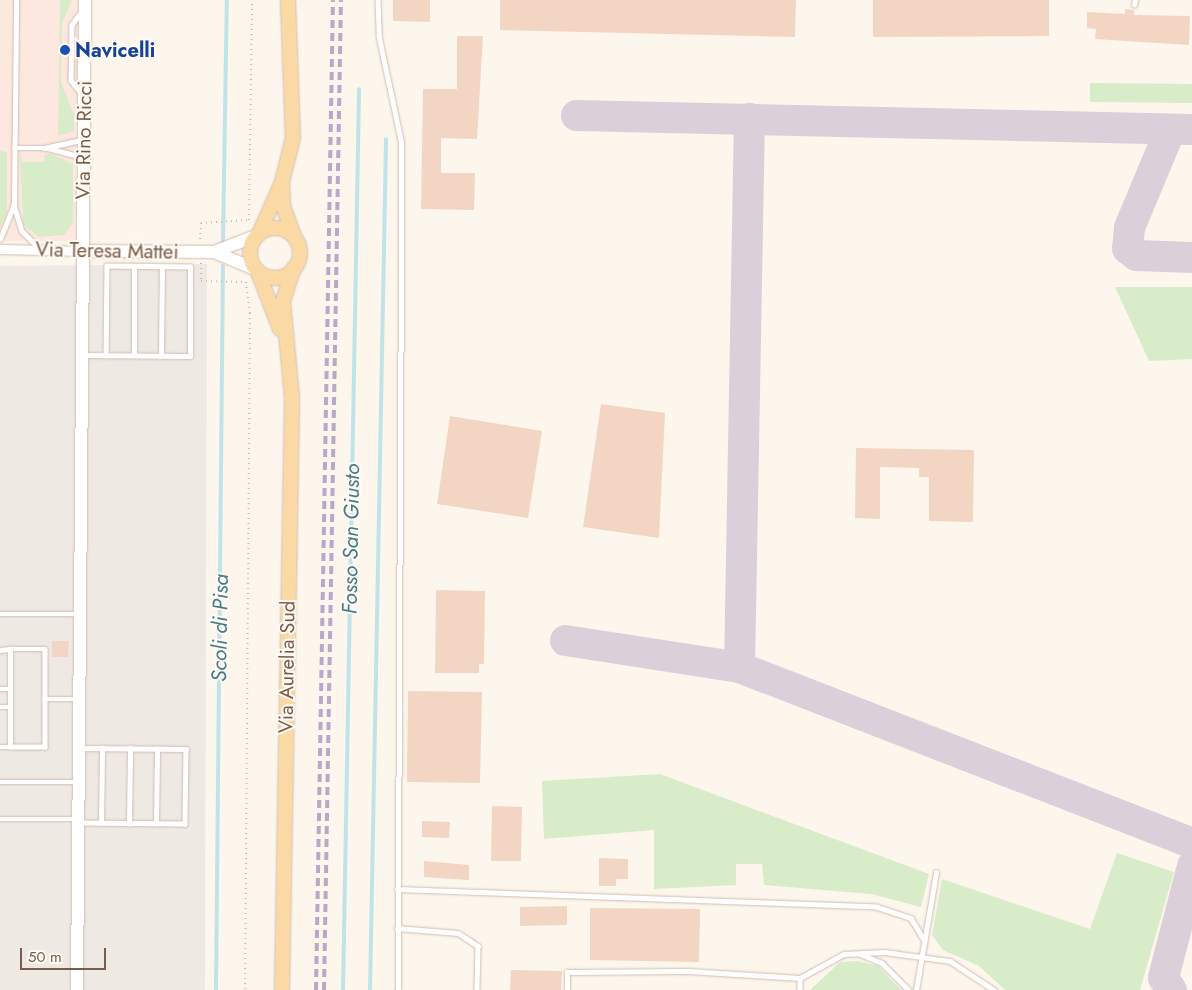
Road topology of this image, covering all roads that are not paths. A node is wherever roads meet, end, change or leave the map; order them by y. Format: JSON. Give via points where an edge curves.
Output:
{"nodes":[{"id":1,"x":16,"y":0,"type":"edge"},
{"id":2,"x":288,"y":0,"type":"edge"},
{"id":3,"x":378,"y":0,"type":"edge"},
{"id":4,"x":85,"y":4,"type":"edge"},
{"id":5,"x":84,"y":139,"type":"junction"},
{"id":6,"x":14,"y":148,"type":"junction"},
{"id":7,"x":44,"y":148,"type":"junction"},
{"id":8,"x":83,"y":158,"type":"junction"},
{"id":9,"x":282,"y":182,"type":"junction"},
{"id":10,"x":14,"y":204,"type":"junction"},
{"id":11,"x":258,"y":235,"type":"junction"},
{"id":12,"x":0,"y":239,"type":"edge"},
{"id":13,"x":295,"y":239,"type":"junction"},
{"id":14,"x":0,"y":249,"type":"edge"},
{"id":15,"x":40,"y":250,"type":"junction"},
{"id":16,"x":84,"y":251,"type":"junction"},
{"id":17,"x":214,"y":252,"type":"junction"},
{"id":18,"x":134,"y":266,"type":"junction"},
{"id":19,"x":162,"y":267,"type":"junction"},
{"id":20,"x":294,"y":268,"type":"junction"},
{"id":21,"x":257,"y":270,"type":"junction"},
{"id":22,"x":286,"y":345,"type":"junction"},
{"id":23,"x":82,"y":355,"type":"junction"},
{"id":24,"x":106,"y":355,"type":"junction"},
{"id":25,"x":134,"y":356,"type":"junction"},
{"id":26,"x":161,"y":356,"type":"junction"},
{"id":27,"x":0,"y":614,"type":"edge"},
{"id":28,"x":79,"y":614,"type":"junction"},
{"id":29,"x":10,"y":648,"type":"junction"},
{"id":30,"x":0,"y":650,"type":"edge"},
{"id":31,"x":0,"y":689,"type":"edge"},
{"id":32,"x":10,"y":689,"type":"junction"},
{"id":33,"x":45,"y":699,"type":"junction"},
{"id":34,"x":79,"y":699,"type":"junction"},
{"id":35,"x":10,"y":707,"type":"junction"},
{"id":36,"x":0,"y":708,"type":"edge"},
{"id":37,"x":0,"y":747,"type":"edge"},
{"id":38,"x":10,"y":747,"type":"junction"},
{"id":39,"x":78,"y":748,"type":"junction"},
{"id":40,"x":102,"y":748,"type":"junction"},
{"id":41,"x":130,"y":748,"type":"junction"},
{"id":42,"x":157,"y":748,"type":"junction"},
{"id":43,"x":0,"y":782,"type":"edge"},
{"id":44,"x":78,"y":782,"type":"junction"},
{"id":45,"x":0,"y":819,"type":"edge"},
{"id":46,"x":79,"y":821,"type":"junction"},
{"id":47,"x":101,"y":823,"type":"junction"},
{"id":48,"x":129,"y":824,"type":"junction"},
{"id":49,"x":156,"y":824,"type":"junction"},
{"id":50,"x":936,"y":873,"type":"dead end"},
{"id":51,"x":397,"y":889,"type":"junction"},
{"id":52,"x":397,"y":928,"type":"junction"},
{"id":53,"x":925,"y":941,"type":"junction"},
{"id":54,"x":859,"y":953,"type":"junction"},
{"id":55,"x":922,"y":955,"type":"junction"},
{"id":56,"x":800,"y":978,"type":"junction"},
{"id":57,"x":77,"y":990,"type":"edge"},
{"id":58,"x":282,"y":990,"type":"edge"},
{"id":59,"x":398,"y":990,"type":"edge"},
{"id":60,"x":477,"y":990,"type":"edge"},
{"id":61,"x":567,"y":990,"type":"edge"},
{"id":62,"x":800,"y":990,"type":"edge"},
{"id":63,"x":909,"y":990,"type":"edge"},
{"id":64,"x":916,"y":990,"type":"edge"},
{"id":65,"x":994,"y":990,"type":"edge"}],
"edges":[{"from":1,"to":6,"type":"lane"},
{"from":2,"to":9,"type":"main road","via":[[293,128]]},
{"from":3,"to":51,"type":"lane","via":[[379,36],[402,144]]},
{"from":4,"to":5,"type":"street","name":"Via Rino Ricci"},
{"from":5,"to":7,"type":"lane"},
{"from":5,"to":8,"type":"street","name":"Via Rino Ricci"},
{"from":6,"to":7,"type":"lane"},
{"from":6,"to":10,"type":"lane"},
{"from":7,"to":8,"type":"lane"},
{"from":8,"to":16,"type":"street","name":"Via Rino Ricci"},
{"from":9,"to":11,"type":"main road"},
{"from":9,"to":13,"type":"main road","via":[[285,213]]},
{"from":10,"to":12,"type":"lane"},
{"from":10,"to":15,"type":"lane","via":[[22,231]]},
{"from":11,"to":13,"type":"main road","via":[[280,229]]},
{"from":11,"to":17,"type":"street"},
{"from":11,"to":21,"type":"main road","via":[[250,250]]},
{"from":13,"to":20,"type":"main road","via":[[300,254]]},
{"from":14,"to":15,"type":"street","name":"Via Teresa Mattei"},
{"from":15,"to":16,"type":"street","name":"Via Teresa Mattei"},
{"from":16,"to":17,"type":"street","name":"Via Teresa Mattei"},
{"from":16,"to":23,"type":"street","name":"Via Rino Ricci"},
{"from":17,"to":21,"type":"street"},
{"from":18,"to":19,"type":"lane"},
{"from":18,"to":24,"type":"lane","via":[[107,266]]},
{"from":18,"to":25,"type":"lane"},
{"from":19,"to":26,"type":"lane"},
{"from":19,"to":26,"type":"lane","via":[[190,267],[190,356]]},
{"from":20,"to":21,"type":"main road","via":[[279,278]]},
{"from":20,"to":22,"type":"main road","via":[[284,292]]},
{"from":21,"to":22,"type":"main road"},
{"from":22,"to":58,"type":"main road","name":"Via Aurelia Sud","via":[[292,398]]},
{"from":23,"to":24,"type":"lane"},
{"from":23,"to":28,"type":"street","name":"Via Rino Ricci"},
{"from":24,"to":25,"type":"lane"},
{"from":25,"to":26,"type":"lane"},
{"from":27,"to":28,"type":"lane"},
{"from":28,"to":34,"type":"street","name":"Via Rino Ricci"},
{"from":29,"to":30,"type":"lane"},
{"from":29,"to":32,"type":"lane"},
{"from":29,"to":33,"type":"lane","via":[[45,649]]},
{"from":31,"to":32,"type":"lane"},
{"from":32,"to":35,"type":"lane"},
{"from":33,"to":34,"type":"lane"},
{"from":33,"to":38,"type":"lane","via":[[45,747]]},
{"from":34,"to":39,"type":"street","name":"Via Rino Ricci"},
{"from":35,"to":36,"type":"lane"},
{"from":35,"to":38,"type":"lane"},
{"from":37,"to":38,"type":"lane"},
{"from":39,"to":40,"type":"lane"},
{"from":39,"to":44,"type":"street","name":"Via Rino Ricci"},
{"from":40,"to":41,"type":"lane"},
{"from":40,"to":47,"type":"lane"},
{"from":41,"to":42,"type":"lane"},
{"from":41,"to":48,"type":"lane"},
{"from":42,"to":49,"type":"lane"},
{"from":42,"to":49,"type":"lane","via":[[186,749],[186,768],[185,824]]},
{"from":43,"to":44,"type":"lane"},
{"from":44,"to":46,"type":"street","name":"Via Rino Ricci"},
{"from":45,"to":46,"type":"lane"},
{"from":46,"to":47,"type":"lane"},
{"from":46,"to":57,"type":"street","name":"Via Rino Ricci"},
{"from":47,"to":48,"type":"lane"},
{"from":48,"to":49,"type":"lane"},
{"from":50,"to":53,"type":"lane"},
{"from":51,"to":52,"type":"lane"},
{"from":51,"to":53,"type":"lane","via":[[877,907],[911,918]]},
{"from":52,"to":59,"type":"lane"},
{"from":52,"to":60,"type":"lane","via":[[458,933],[478,946]]},
{"from":53,"to":55,"type":"lane"},
{"from":54,"to":55,"type":"lane"},
{"from":54,"to":56,"type":"lane","via":[[844,954]]},
{"from":54,"to":63,"type":"lane","via":[[882,963]]},
{"from":55,"to":64,"type":"lane"},
{"from":55,"to":65,"type":"lane","via":[[950,961]]},
{"from":56,"to":61,"type":"lane","via":[[688,971],[567,972]]},
{"from":56,"to":62,"type":"lane"}]}
